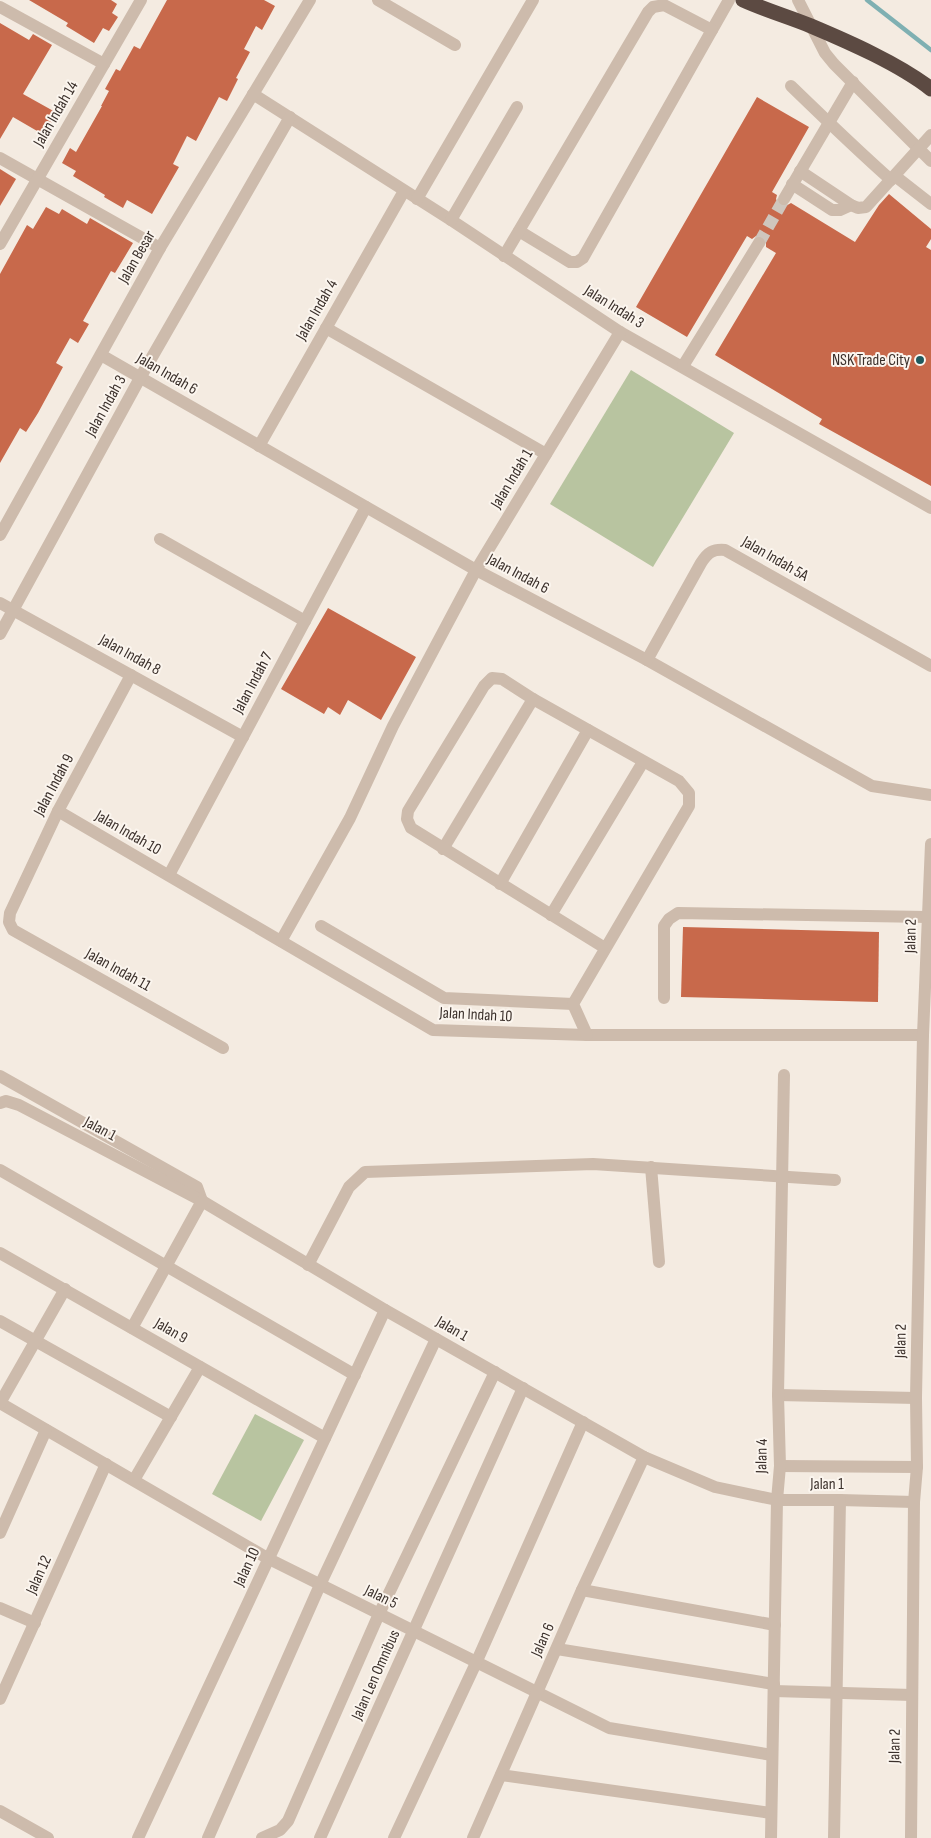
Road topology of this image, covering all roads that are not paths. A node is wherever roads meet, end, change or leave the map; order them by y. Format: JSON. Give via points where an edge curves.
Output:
{"nodes":[{"id":1,"x":141,"y":0,"type":"edge"},
{"id":2,"x":310,"y":0,"type":"edge"},
{"id":3,"x":378,"y":0,"type":"edge"},
{"id":4,"x":533,"y":0,"type":"edge"},
{"id":5,"x":729,"y":0,"type":"edge"},
{"id":6,"x":743,"y":0,"type":"edge"},
{"id":7,"x":798,"y":0,"type":"edge"},
{"id":8,"x":0,"y":7,"type":"edge"},
{"id":9,"x":712,"y":30,"type":"junction"},
{"id":10,"x":456,"y":45,"type":"dead end"},
{"id":11,"x":104,"y":64,"type":"junction"},
{"id":12,"x":853,"y":82,"type":"junction"},
{"id":13,"x":791,"y":86,"type":"dead end"},
{"id":14,"x":931,"y":89,"type":"edge"},
{"id":15,"x":253,"y":94,"type":"junction"},
{"id":16,"x":517,"y":107,"type":"dead end"},
{"id":17,"x":290,"y":118,"type":"junction"},
{"id":18,"x":829,"y":122,"type":"junction"},
{"id":19,"x":931,"y":134,"type":"edge"},
{"id":20,"x":918,"y":148,"type":"junction"},
{"id":21,"x":0,"y":158,"type":"edge"},
{"id":22,"x":931,"y":161,"type":"edge"},
{"id":23,"x":800,"y":171,"type":"junction"},
{"id":24,"x":38,"y":178,"type":"junction"},
{"id":25,"x":893,"y":178,"type":"junction"},
{"id":26,"x":792,"y":184,"type":"junction"},
{"id":27,"x":404,"y":191,"type":"junction"},
{"id":28,"x":417,"y":199,"type":"junction"},
{"id":29,"x":784,"y":199,"type":"tunnel mouth"},
{"id":30,"x":931,"y":204,"type":"edge"},
{"id":31,"x":851,"y":205,"type":"junction"},
{"id":32,"x":451,"y":220,"type":"junction"},
{"id":33,"x":519,"y":231,"type":"junction"},
{"id":34,"x":759,"y":243,"type":"tunnel mouth"},
{"id":35,"x":0,"y":244,"type":"edge"},
{"id":36,"x":160,"y":248,"type":"junction"},
{"id":37,"x":504,"y":256,"type":"junction"},
{"id":38,"x":326,"y":328,"type":"junction"},
{"id":39,"x":620,"y":332,"type":"junction"},
{"id":40,"x":100,"y":355,"type":"junction"},
{"id":41,"x":683,"y":366,"type":"junction"},
{"id":42,"x":140,"y":378,"type":"junction"},
{"id":43,"x":259,"y":446,"type":"junction"},
{"id":44,"x":546,"y":454,"type":"junction"},
{"id":45,"x":366,"y":507,"type":"junction"},
{"id":46,"x":931,"y":508,"type":"edge"},
{"id":47,"x":0,"y":536,"type":"edge"},
{"id":48,"x":160,"y":539,"type":"dead end"},
{"id":49,"x":476,"y":570,"type":"junction"},
{"id":50,"x":0,"y":603,"type":"edge"},
{"id":51,"x":12,"y":609,"type":"junction"},
{"id":52,"x":305,"y":621,"type":"junction"},
{"id":53,"x":0,"y":634,"type":"edge"},
{"id":54,"x":647,"y":660,"type":"junction"},
{"id":55,"x":931,"y":666,"type":"edge"},
{"id":56,"x":131,"y":675,"type":"junction"},
{"id":57,"x":533,"y":699,"type":"junction"},
{"id":58,"x":588,"y":730,"type":"junction"},
{"id":59,"x":243,"y":736,"type":"junction"},
{"id":60,"x":643,"y":762,"type":"junction"},
{"id":61,"x":931,"y":796,"type":"edge"},
{"id":62,"x":58,"y":811,"type":"junction"},
{"id":63,"x":931,"y":844,"type":"edge"},
{"id":64,"x":443,"y":849,"type":"junction"},
{"id":65,"x":169,"y":875,"type":"junction"},
{"id":66,"x":500,"y":884,"type":"junction"},
{"id":67,"x":10,"y":913,"type":"joint"},
{"id":68,"x":551,"y":915,"type":"junction"},
{"id":69,"x":927,"y":917,"type":"junction"},
{"id":70,"x":322,"y":926,"type":"dead end"},
{"id":71,"x":281,"y":941,"type":"junction"},
{"id":72,"x":605,"y":948,"type":"junction"},
{"id":73,"x":929,"y":948,"type":"edge"},
{"id":74,"x":664,"y":998,"type":"dead end"},
{"id":75,"x":573,"y":1004,"type":"junction"},
{"id":76,"x":587,"y":1035,"type":"junction"},
{"id":77,"x":926,"y":1038,"type":"edge"},
{"id":78,"x":223,"y":1048,"type":"dead end"},
{"id":79,"x":0,"y":1076,"type":"edge"},
{"id":80,"x":784,"y":1076,"type":"dead end"},
{"id":81,"x":0,"y":1103,"type":"edge"},
{"id":82,"x":651,"y":1167,"type":"junction"},
{"id":83,"x":0,"y":1170,"type":"edge"},
{"id":84,"x":781,"y":1177,"type":"junction"},
{"id":85,"x":835,"y":1180,"type":"dead end"},
{"id":86,"x":202,"y":1201,"type":"junction"},
{"id":87,"x":0,"y":1253,"type":"edge"},
{"id":88,"x":659,"y":1262,"type":"dead end"},
{"id":89,"x":167,"y":1265,"type":"junction"},
{"id":90,"x":308,"y":1265,"type":"junction"},
{"id":91,"x":64,"y":1290,"type":"junction"},
{"id":92,"x":385,"y":1310,"type":"junction"},
{"id":93,"x":0,"y":1321,"type":"edge"},
{"id":94,"x":132,"y":1328,"type":"junction"},
{"id":95,"x":436,"y":1339,"type":"junction"},
{"id":96,"x":36,"y":1340,"type":"junction"},
{"id":97,"x":200,"y":1368,"type":"junction"},
{"id":98,"x":494,"y":1372,"type":"junction"},
{"id":99,"x":355,"y":1375,"type":"junction"},
{"id":100,"x":524,"y":1388,"type":"junction"},
{"id":101,"x":778,"y":1395,"type":"junction"},
{"id":102,"x":916,"y":1398,"type":"junction"},
{"id":103,"x":0,"y":1403,"type":"edge"},
{"id":104,"x":171,"y":1417,"type":"junction"},
{"id":105,"x":583,"y":1422,"type":"junction"},
{"id":106,"x":46,"y":1430,"type":"junction"},
{"id":107,"x":325,"y":1438,"type":"junction"},
{"id":108,"x":644,"y":1457,"type":"junction"},
{"id":109,"x":106,"y":1464,"type":"junction"},
{"id":110,"x":780,"y":1466,"type":"junction"},
{"id":111,"x":918,"y":1467,"type":"junction"},
{"id":112,"x":134,"y":1480,"type":"junction"},
{"id":113,"x":777,"y":1500,"type":"junction"},
{"id":114,"x":840,"y":1500,"type":"junction"},
{"id":115,"x":914,"y":1502,"type":"junction"},
{"id":116,"x":0,"y":1533,"type":"edge"},
{"id":117,"x":268,"y":1559,"type":"junction"},
{"id":118,"x":320,"y":1585,"type":"junction"},
{"id":119,"x":582,"y":1590,"type":"junction"},
{"id":120,"x":0,"y":1608,"type":"edge"},
{"id":121,"x":379,"y":1614,"type":"junction"},
{"id":122,"x":35,"y":1623,"type":"junction"},
{"id":123,"x":774,"y":1626,"type":"junction"},
{"id":124,"x":414,"y":1632,"type":"junction"},
{"id":125,"x":557,"y":1648,"type":"junction"},
{"id":126,"x":476,"y":1663,"type":"junction"},
{"id":127,"x":774,"y":1688,"type":"junction"},
{"id":128,"x":537,"y":1693,"type":"junction"},
{"id":129,"x":837,"y":1693,"type":"junction"},
{"id":130,"x":912,"y":1695,"type":"junction"},
{"id":131,"x":0,"y":1699,"type":"edge"},
{"id":132,"x":772,"y":1754,"type":"junction"},
{"id":133,"x":500,"y":1775,"type":"junction"},
{"id":134,"x":0,"y":1811,"type":"edge"},
{"id":135,"x":771,"y":1813,"type":"junction"},
{"id":136,"x":48,"y":1838,"type":"edge"},
{"id":137,"x":138,"y":1838,"type":"edge"},
{"id":138,"x":208,"y":1838,"type":"edge"},
{"id":139,"x":262,"y":1838,"type":"edge"},
{"id":140,"x":320,"y":1838,"type":"edge"},
{"id":141,"x":394,"y":1838,"type":"edge"},
{"id":142,"x":474,"y":1838,"type":"edge"},
{"id":143,"x":771,"y":1838,"type":"edge"},
{"id":144,"x":834,"y":1838,"type":"edge"},
{"id":145,"x":911,"y":1838,"type":"edge"}],
"edges":[{"from":1,"to":11,"type":"street","name":"Jalan Indah 14"},
{"from":2,"to":15,"type":"street","name":"Jalan Besar"},
{"from":3,"to":10,"type":"street"},
{"from":4,"to":28,"type":"street"},
{"from":5,"to":9,"type":"street"},
{"from":6,"to":14,"type":"highway","bridge":true,"via":[[860,49]]},
{"from":7,"to":12,"type":"street","via":[[825,53]]},
{"from":8,"to":11,"type":"street"},
{"from":9,"to":33,"type":"street","via":[[664,5],[648,12]]},
{"from":9,"to":33,"type":"street","via":[[582,258],[570,262]]},
{"from":11,"to":24,"type":"street","name":"Jalan Indah 14"},
{"from":12,"to":18,"type":"street"},
{"from":12,"to":20,"type":"street"},
{"from":13,"to":18,"type":"street"},
{"from":15,"to":17,"type":"street","name":"Jalan Indah 3"},
{"from":15,"to":36,"type":"street","name":"Jalan Besar"},
{"from":16,"to":32,"type":"street"},
{"from":17,"to":27,"type":"street","name":"Jalan Indah 3"},
{"from":17,"to":42,"type":"street","name":"Jalan Indah 3"},
{"from":18,"to":23,"type":"street"},
{"from":18,"to":25,"type":"street","via":[[858,152]]},
{"from":19,"to":20,"type":"street"},
{"from":20,"to":22,"type":"street"},
{"from":20,"to":25,"type":"street"},
{"from":21,"to":24,"type":"street"},
{"from":23,"to":26,"type":"street"},
{"from":23,"to":31,"type":"street"},
{"from":24,"to":35,"type":"street","name":"Jalan Indah 14"},
{"from":24,"to":36,"type":"street"},
{"from":25,"to":30,"type":"street"},
{"from":25,"to":31,"type":"street","via":[[866,207]]},
{"from":26,"to":29,"type":"street"},
{"from":26,"to":31,"type":"street","via":[[832,210]]},
{"from":27,"to":28,"type":"street","name":"Jalan Indah 3"},
{"from":27,"to":38,"type":"street","name":"Jalan Indah 4"},
{"from":28,"to":32,"type":"street","name":"Jalan Indah 3"},
{"from":32,"to":37,"type":"street","name":"Jalan Indah 3"},
{"from":33,"to":37,"type":"street"},
{"from":34,"to":41,"type":"street"},
{"from":36,"to":40,"type":"street","name":"Jalan Besar"},
{"from":37,"to":39,"type":"street","name":"Jalan Indah 3"},
{"from":38,"to":43,"type":"street","name":"Jalan Indah 4"},
{"from":38,"to":44,"type":"street"},
{"from":39,"to":41,"type":"street","name":"Jalan Indah 3"},
{"from":39,"to":44,"type":"street","name":"Jalan Indah 1"},
{"from":40,"to":42,"type":"street","name":"Jalan Indah 6"},
{"from":40,"to":47,"type":"street","name":"Jalan Besar"},
{"from":41,"to":46,"type":"street","name":"Jalan Indah 3"},
{"from":42,"to":43,"type":"street","name":"Jalan Indah 6"},
{"from":42,"to":51,"type":"street","name":"Jalan Indah 3"},
{"from":43,"to":45,"type":"street","name":"Jalan Indah 6"},
{"from":44,"to":49,"type":"street","name":"Jalan Indah 1"},
{"from":45,"to":49,"type":"street","name":"Jalan Indah 6"},
{"from":45,"to":52,"type":"street","name":"Jalan Indah 7"},
{"from":48,"to":52,"type":"street"},
{"from":49,"to":54,"type":"street","name":"Jalan Indah 6"},
{"from":49,"to":71,"type":"street","name":"Jalan Indah 1","via":[[393,726],[350,818]]},
{"from":50,"to":51,"type":"street","name":"Jalan Indah 8"},
{"from":51,"to":53,"type":"street","name":"Jalan Indah 3"},
{"from":51,"to":56,"type":"street","name":"Jalan Indah 8"},
{"from":52,"to":59,"type":"street","name":"Jalan Indah 7"},
{"from":54,"to":55,"type":"street","name":"Jalan Indah 5A","via":[[698,568],[715,549],[725,550]]},
{"from":54,"to":61,"type":"street","name":"Jalan Indah 6","via":[[872,786]]},
{"from":56,"to":59,"type":"street","name":"Jalan Indah 8"},
{"from":56,"to":62,"type":"street","name":"Jalan Indah 9"},
{"from":57,"to":58,"type":"street"},
{"from":57,"to":64,"type":"street"},
{"from":57,"to":64,"type":"street","via":[[502,679],[492,678],[408,811],[411,828]]},
{"from":58,"to":60,"type":"street"},
{"from":58,"to":66,"type":"street"},
{"from":59,"to":65,"type":"street","name":"Jalan Indah 7"},
{"from":60,"to":68,"type":"street"},
{"from":60,"to":72,"type":"street","via":[[679,781],[689,793],[689,806]]},
{"from":62,"to":65,"type":"street","name":"Jalan Indah 10"},
{"from":62,"to":67,"type":"street","name":"Jalan Indah 9"},
{"from":63,"to":69,"type":"street","name":"Jalan 2"},
{"from":64,"to":66,"type":"street"},
{"from":65,"to":71,"type":"street","name":"Jalan Indah 10"},
{"from":66,"to":68,"type":"street"},
{"from":67,"to":78,"type":"street","name":"Jalan Indah 11","via":[[9,922],[13,930]]},
{"from":68,"to":72,"type":"street"},
{"from":69,"to":73,"type":"street","name":"Jalan 2"},
{"from":69,"to":74,"type":"street","via":[[678,913],[664,926]]},
{"from":70,"to":75,"type":"street","via":[[444,998]]},
{"from":71,"to":76,"type":"street","name":"Jalan Indah 10","via":[[433,1030]]},
{"from":72,"to":75,"type":"street"},
{"from":73,"to":77,"type":"street","name":"Jalan 2"},
{"from":75,"to":76,"type":"street"},
{"from":76,"to":77,"type":"street","name":"Jalan Indah 10"},
{"from":77,"to":102,"type":"street","name":"Jalan 2"},
{"from":79,"to":86,"type":"street","via":[[197,1187]]},
{"from":80,"to":84,"type":"street","name":"Jalan 4"},
{"from":81,"to":86,"type":"street","name":"Jalan 1","via":[[6,1101],[18,1105]]},
{"from":82,"to":84,"type":"street"},
{"from":82,"to":88,"type":"street"},
{"from":82,"to":90,"type":"street","via":[[593,1164],[365,1172],[349,1187]]},
{"from":83,"to":89,"type":"street"},
{"from":84,"to":85,"type":"street"},
{"from":84,"to":101,"type":"street","name":"Jalan 4"},
{"from":86,"to":89,"type":"street"},
{"from":86,"to":90,"type":"street","name":"Jalan 1"},
{"from":87,"to":91,"type":"street","name":"Jalan 9"},
{"from":89,"to":94,"type":"street"},
{"from":89,"to":99,"type":"street"},
{"from":90,"to":92,"type":"street","name":"Jalan 1"},
{"from":91,"to":94,"type":"street","name":"Jalan 9"},
{"from":91,"to":96,"type":"street"},
{"from":92,"to":95,"type":"street","name":"Jalan 1"},
{"from":92,"to":99,"type":"street","name":"Jalan 10"},
{"from":93,"to":96,"type":"street"},
{"from":94,"to":97,"type":"street","name":"Jalan 9"},
{"from":95,"to":98,"type":"street","name":"Jalan 1"},
{"from":95,"to":118,"type":"street"},
{"from":96,"to":103,"type":"street"},
{"from":96,"to":104,"type":"street"},
{"from":97,"to":104,"type":"street"},
{"from":97,"to":107,"type":"street","name":"Jalan 9"},
{"from":98,"to":100,"type":"street","name":"Jalan 1"},
{"from":98,"to":121,"type":"street"},
{"from":99,"to":107,"type":"street","name":"Jalan 10"},
{"from":100,"to":105,"type":"street","name":"Jalan 1"},
{"from":100,"to":124,"type":"street","name":"Jalan Len Omnibus"},
{"from":101,"to":102,"type":"street"},
{"from":101,"to":110,"type":"street","name":"Jalan 4"},
{"from":102,"to":111,"type":"street","name":"Jalan 2"},
{"from":103,"to":106,"type":"street","name":"Jalan 5"},
{"from":104,"to":112,"type":"street"},
{"from":105,"to":108,"type":"street","name":"Jalan 1"},
{"from":105,"to":126,"type":"street"},
{"from":106,"to":109,"type":"street","name":"Jalan 5"},
{"from":106,"to":116,"type":"street"},
{"from":107,"to":117,"type":"street","name":"Jalan 10"},
{"from":108,"to":113,"type":"street","name":"Jalan 1","via":[[715,1487]]},
{"from":108,"to":119,"type":"street","name":"Jalan 6"},
{"from":109,"to":112,"type":"street","name":"Jalan 5"},
{"from":109,"to":122,"type":"street","name":"Jalan 12"},
{"from":110,"to":111,"type":"street"},
{"from":110,"to":113,"type":"street","name":"Jalan 4"},
{"from":111,"to":115,"type":"street","name":"Jalan 2"},
{"from":112,"to":117,"type":"street","name":"Jalan 5"},
{"from":113,"to":114,"type":"street","name":"Jalan 1"},
{"from":113,"to":123,"type":"street","name":"Jalan 4"},
{"from":114,"to":115,"type":"street","name":"Jalan 1"},
{"from":114,"to":129,"type":"street"},
{"from":115,"to":130,"type":"street","name":"Jalan 2"},
{"from":117,"to":118,"type":"street","name":"Jalan 5"},
{"from":117,"to":137,"type":"street","name":"Jalan 10"},
{"from":118,"to":121,"type":"street","name":"Jalan 5"},
{"from":118,"to":138,"type":"street"},
{"from":119,"to":123,"type":"street"},
{"from":119,"to":125,"type":"street","name":"Jalan 6"},
{"from":120,"to":122,"type":"street"},
{"from":121,"to":124,"type":"street","name":"Jalan 5"},
{"from":121,"to":139,"type":"street","via":[[288,1821],[280,1830]]},
{"from":122,"to":131,"type":"street","name":"Jalan 12"},
{"from":123,"to":127,"type":"street","name":"Jalan 4"},
{"from":124,"to":126,"type":"street","name":"Jalan 5"},
{"from":124,"to":140,"type":"street","name":"Jalan Len Omnibus"},
{"from":125,"to":127,"type":"street"},
{"from":125,"to":128,"type":"street","name":"Jalan 6"},
{"from":126,"to":128,"type":"street","name":"Jalan 5"},
{"from":126,"to":141,"type":"street"},
{"from":127,"to":129,"type":"street"},
{"from":127,"to":132,"type":"street","name":"Jalan 4"},
{"from":128,"to":132,"type":"street","name":"Jalan 5","via":[[609,1728]]},
{"from":128,"to":133,"type":"street","name":"Jalan 6"},
{"from":129,"to":130,"type":"street"},
{"from":129,"to":144,"type":"street"},
{"from":130,"to":145,"type":"street","name":"Jalan 2"},
{"from":132,"to":135,"type":"street","name":"Jalan 4"},
{"from":133,"to":135,"type":"street"},
{"from":133,"to":142,"type":"street","name":"Jalan 6"},
{"from":134,"to":136,"type":"street"},
{"from":135,"to":143,"type":"street","name":"Jalan 4"}]}
